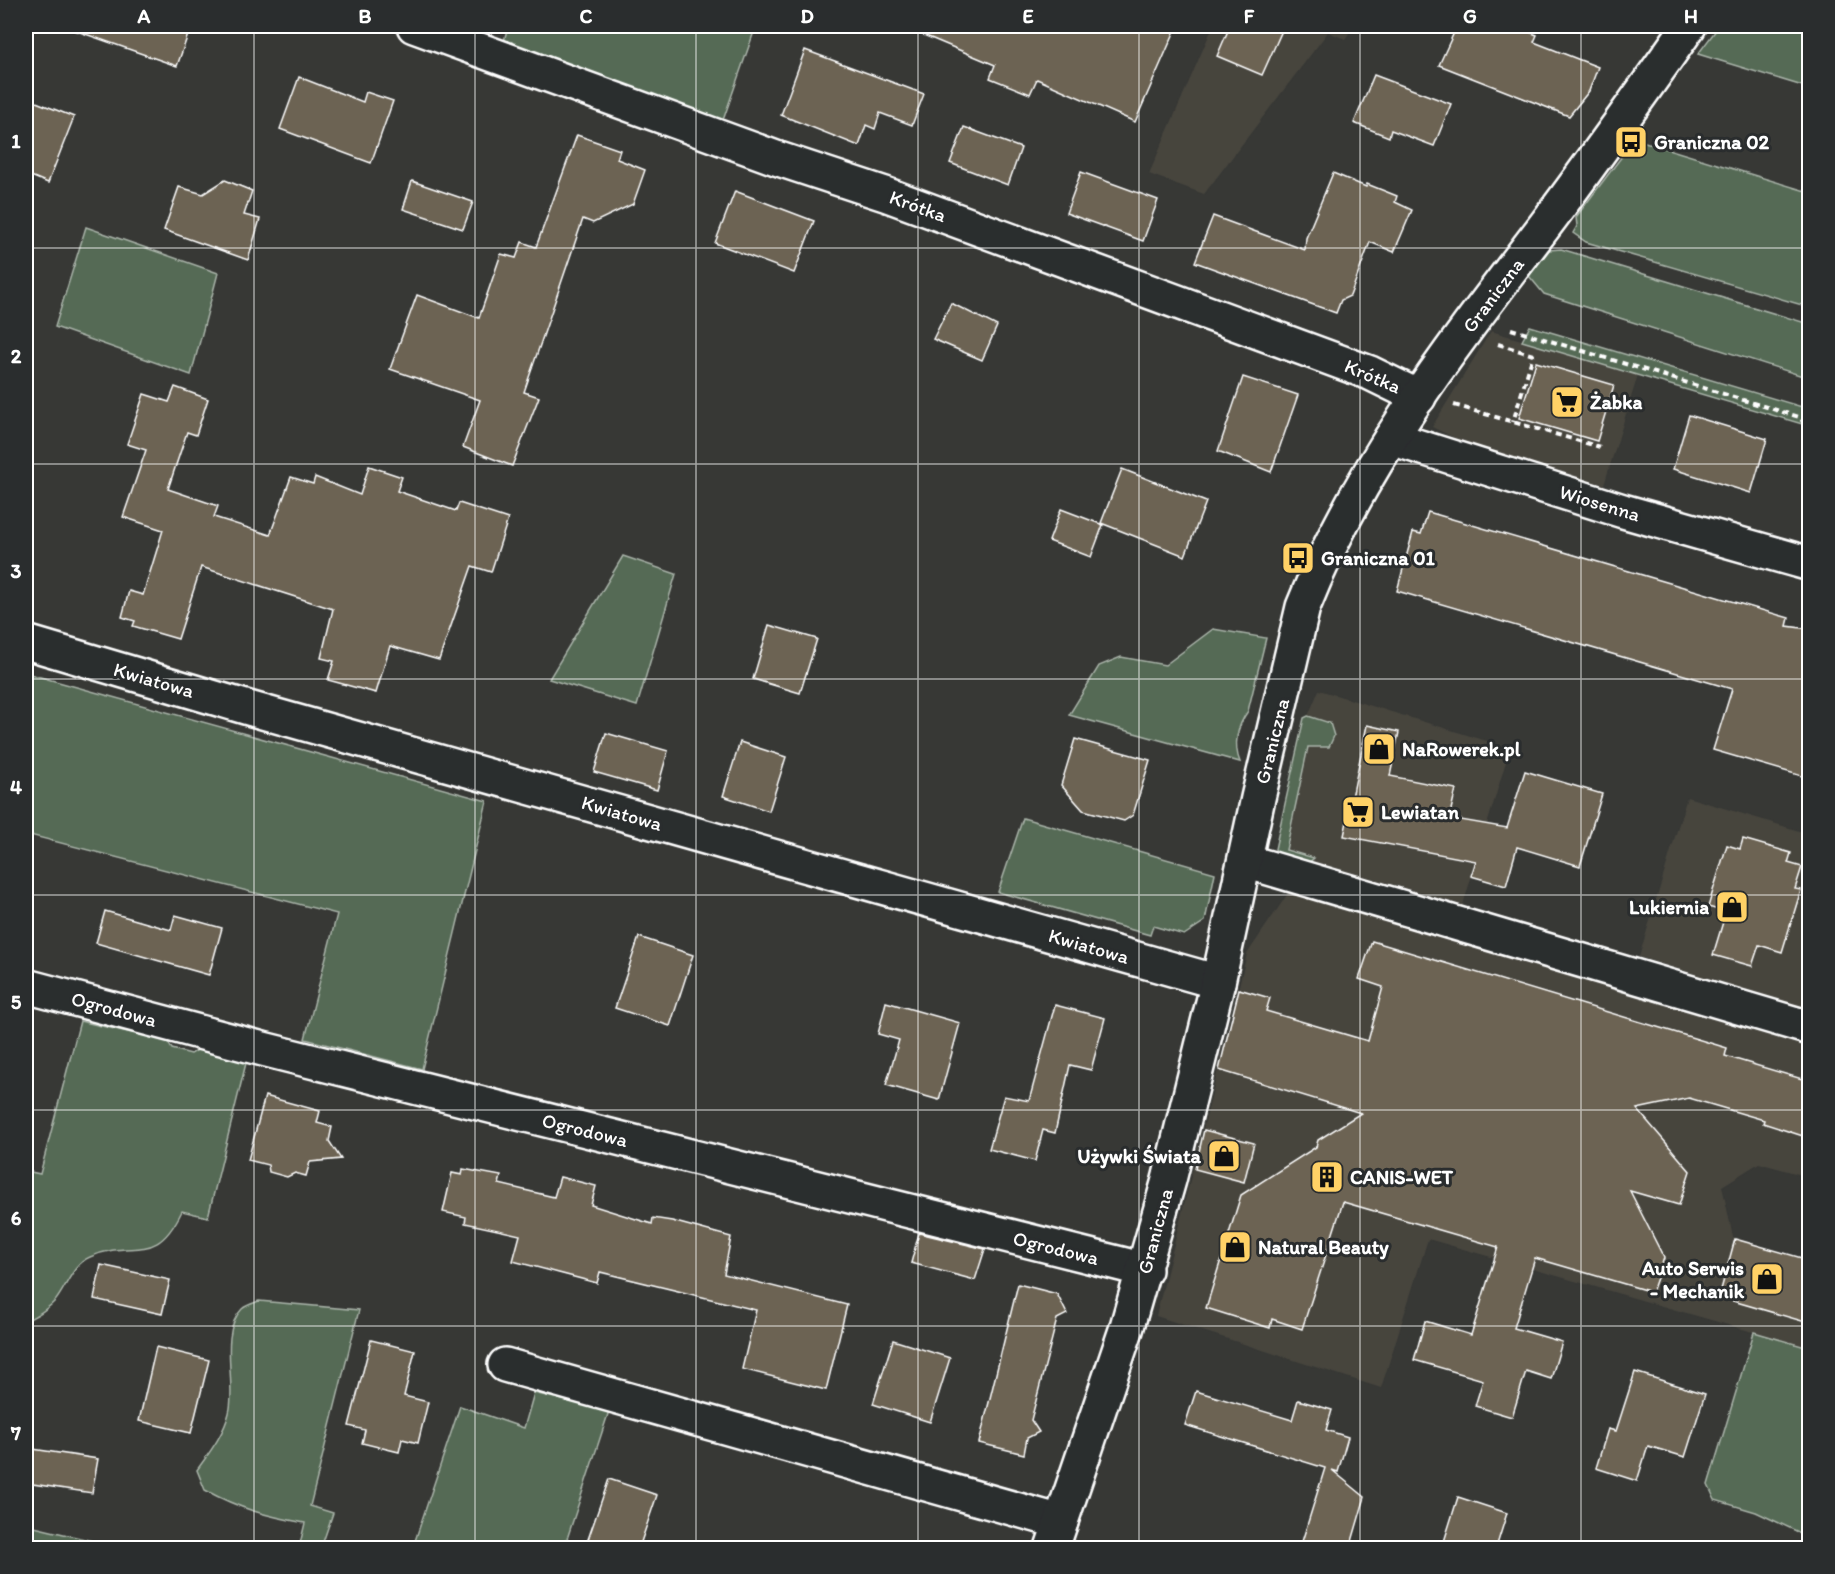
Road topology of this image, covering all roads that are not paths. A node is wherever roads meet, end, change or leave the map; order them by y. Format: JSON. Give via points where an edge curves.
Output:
{"nodes":[{"id":1,"x":414,"y":26,"type":"edge"},
{"id":2,"x":1689,"y":26,"type":"edge"},
{"id":3,"x":1419,"y":397,"type":"junction"},
{"id":4,"x":1391,"y":438,"type":"junction"},
{"id":5,"x":1809,"y":564,"type":"edge"},
{"id":6,"x":26,"y":642,"type":"edge"},
{"id":7,"x":1245,"y":861,"type":"junction"},
{"id":8,"x":1218,"y":982,"type":"junction"},
{"id":9,"x":26,"y":986,"type":"edge"},
{"id":10,"x":1809,"y":1028,"type":"edge"},
{"id":11,"x":1145,"y":1270,"type":"junction"},
{"id":12,"x":506,"y":1365,"type":"dead end"},
{"id":13,"x":1057,"y":1535,"type":"edge"}],
"edges":[{"from":1,"to":3,"type":"street","name":"Krótka","via":[[1370,373]]},
{"from":2,"to":3,"type":"street","name":"Graniczna"},
{"from":3,"to":4,"type":"street","name":"Graniczna"},
{"from":4,"to":5,"type":"street","name":"Wiosenna"},
{"from":4,"to":7,"type":"street","name":"Graniczna","via":[[1343,518],[1303,607]]},
{"from":6,"to":8,"type":"street","name":"Kwiatowa"},
{"from":7,"to":8,"type":"street","name":"Graniczna"},
{"from":7,"to":10,"type":"street"},
{"from":8,"to":11,"type":"street","name":"Graniczna"},
{"from":9,"to":11,"type":"street","name":"Ogrodowa"},
{"from":11,"to":13,"type":"street","name":"Graniczna"},
{"from":12,"to":13,"type":"street"}]}
